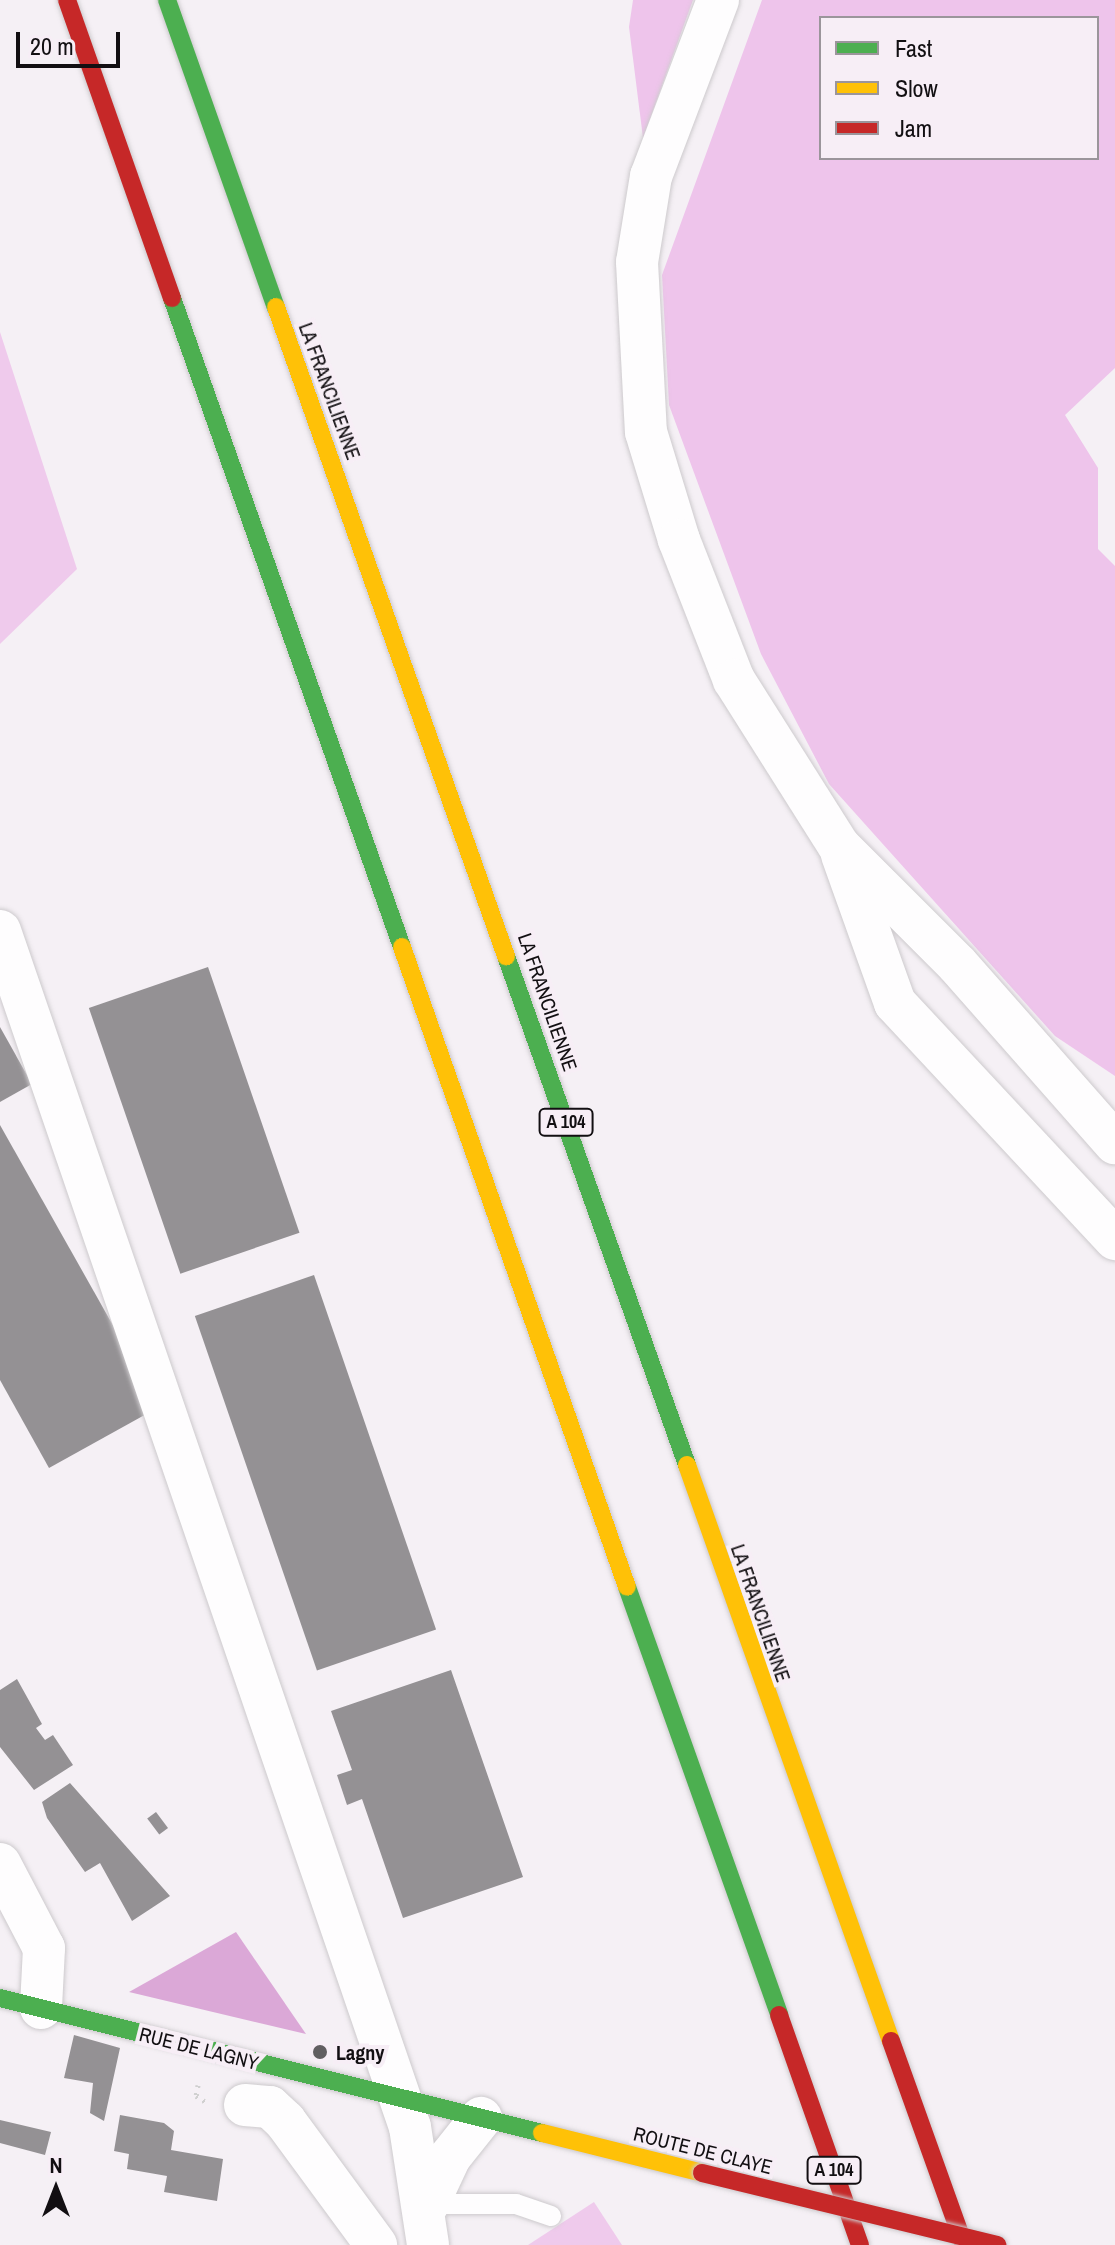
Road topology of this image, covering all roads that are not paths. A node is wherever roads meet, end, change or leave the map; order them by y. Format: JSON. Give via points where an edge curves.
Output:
{"nodes":[{"id":1,"x":67,"y":0,"type":"edge"},
{"id":2,"x":167,"y":0,"type":"edge"},
{"id":3,"x":718,"y":0,"type":"edge"},
{"id":4,"x":839,"y":846,"type":"junction"},
{"id":5,"x":0,"y":931,"type":"edge"},
{"id":6,"x":1115,"y":1143,"type":"edge"},
{"id":7,"x":1115,"y":1239,"type":"edge"},
{"id":8,"x":0,"y":1864,"type":"edge"},
{"id":9,"x":0,"y":1998,"type":"edge"},
{"id":10,"x":41,"y":2008,"type":"junction"},
{"id":11,"x":807,"y":2094,"type":"junction"},
{"id":12,"x":398,"y":2098,"type":"junction"},
{"id":13,"x":245,"y":2105,"type":"dead end"},
{"id":14,"x":481,"y":2118,"type":"junction"},
{"id":15,"x":428,"y":2204,"type":"junction"},
{"id":16,"x":551,"y":2216,"type":"dead end"},
{"id":17,"x":376,"y":2245,"type":"edge"},
{"id":18,"x":428,"y":2245,"type":"edge"},
{"id":19,"x":852,"y":2245,"type":"edge"},
{"id":20,"x":860,"y":2245,"type":"edge"},
{"id":21,"x":964,"y":2245,"type":"edge"},
{"id":22,"x":997,"y":2245,"type":"edge"}],
"edges":[{"from":1,"to":11,"type":"main road","number":"A 104"},
{"from":2,"to":21,"type":"main road","name":"LA FRANCILIENNE","number":"A 104"},
{"from":3,"to":4,"type":"street","via":[[649,190],[636,340],[646,432],[734,680]]},
{"from":4,"to":6,"type":"street","via":[[957,964]]},
{"from":4,"to":7,"type":"street","via":[[895,1003]]},
{"from":5,"to":12,"type":"street"},
{"from":8,"to":10,"type":"street","via":[[44,1948]]},
{"from":9,"to":10,"type":"main road","name":"RUE DE LAGNY"},
{"from":10,"to":12,"type":"main road","name":"RUE DE LAGNY"},
{"from":11,"to":19,"type":"main road"},
{"from":11,"to":20,"type":"main road","number":"A 104"},
{"from":12,"to":14,"type":"main road","name":"ROUTE DE CLAYE"},
{"from":12,"to":15,"type":"street"},
{"from":13,"to":17,"type":"street","via":[[270,2107],[285,2121]]},
{"from":14,"to":15,"type":"street","via":[[450,2157]]},
{"from":14,"to":22,"type":"main road","name":"ROUTE DE CLAYE","bridge":true},
{"from":15,"to":16,"type":"lane","via":[[516,2204]]},
{"from":15,"to":18,"type":"street"}]}
